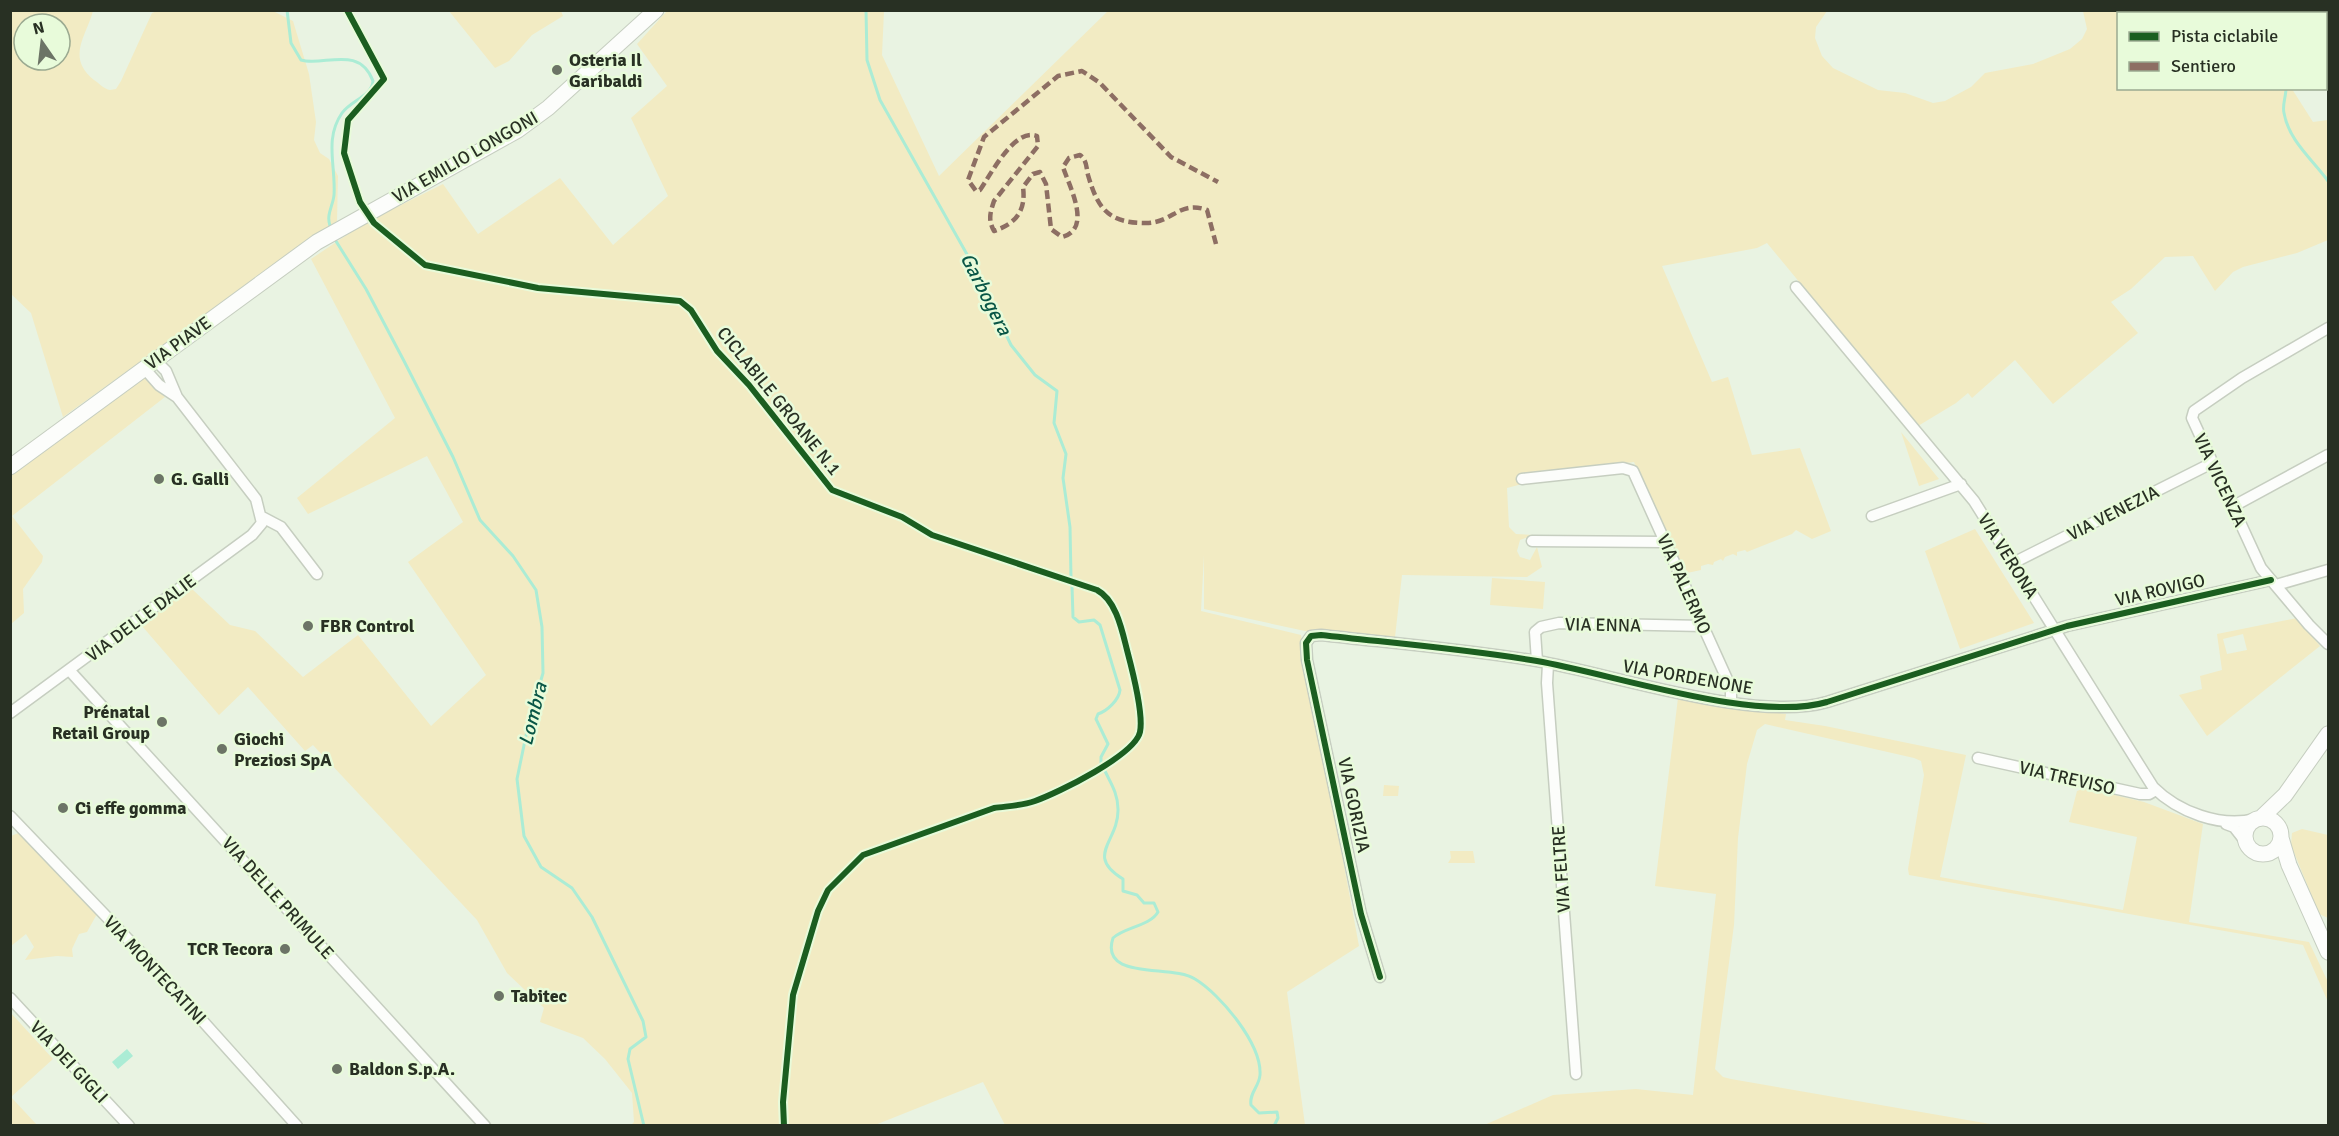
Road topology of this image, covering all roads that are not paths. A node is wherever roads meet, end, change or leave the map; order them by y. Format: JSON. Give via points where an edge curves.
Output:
{"nodes":[{"id":1,"x":656,"y":10,"type":"edge"},
{"id":2,"x":348,"y":223,"type":"joint"},
{"id":3,"x":1796,"y":287,"type":"dead end"},
{"id":4,"x":2328,"y":328,"type":"edge"},
{"id":5,"x":150,"y":364,"type":"junction"},
{"id":6,"x":177,"y":397,"type":"junction"},
{"id":7,"x":2328,"y":455,"type":"edge"},
{"id":8,"x":2212,"y":463,"type":"junction"},
{"id":9,"x":10,"y":467,"type":"edge"},
{"id":10,"x":1522,"y":479,"type":"dead end"},
{"id":11,"x":1961,"y":484,"type":"junction"},
{"id":12,"x":2232,"y":507,"type":"junction"},
{"id":13,"x":1872,"y":516,"type":"dead end"},
{"id":14,"x":262,"y":517,"type":"junction"},
{"id":15,"x":1532,"y":541,"type":"dead end"},
{"id":16,"x":1665,"y":542,"type":"junction"},
{"id":17,"x":2013,"y":563,"type":"junction"},
{"id":18,"x":2328,"y":570,"type":"edge"},
{"id":19,"x":317,"y":574,"type":"dead end"},
{"id":20,"x":2273,"y":582,"type":"junction"},
{"id":21,"x":1703,"y":626,"type":"junction"},
{"id":22,"x":2055,"y":631,"type":"junction"},
{"id":23,"x":1308,"y":639,"type":"joint"},
{"id":24,"x":2328,"y":644,"type":"edge"},
{"id":25,"x":1543,"y":662,"type":"junction"},
{"id":26,"x":70,"y":670,"type":"junction"},
{"id":27,"x":1731,"y":701,"type":"junction"},
{"id":28,"x":10,"y":713,"type":"edge"},
{"id":29,"x":2328,"y":734,"type":"edge"},
{"id":30,"x":1978,"y":758,"type":"dead end"},
{"id":31,"x":2156,"y":790,"type":"junction"},
{"id":32,"x":2285,"y":795,"type":"junction"},
{"id":33,"x":10,"y":816,"type":"edge"},
{"id":34,"x":2258,"y":818,"type":"junction"},
{"id":35,"x":2214,"y":819,"type":"junction"},
{"id":36,"x":14,"y":829,"type":"edge"},
{"id":37,"x":2280,"y":833,"type":"junction"},
{"id":38,"x":2245,"y":842,"type":"junction"},
{"id":39,"x":2260,"y":854,"type":"junction"},
{"id":40,"x":2294,"y":876,"type":"junction"},
{"id":41,"x":2328,"y":952,"type":"edge"},
{"id":42,"x":1380,"y":977,"type":"dead end"},
{"id":43,"x":10,"y":998,"type":"edge"},
{"id":44,"x":1576,"y":1074,"type":"dead end"},
{"id":45,"x":129,"y":1125,"type":"edge"},
{"id":46,"x":297,"y":1125,"type":"edge"},
{"id":47,"x":486,"y":1125,"type":"edge"}],
"edges":[{"from":1,"to":2,"type":"street","name":"VIA EMILIO LONGONI","via":[[548,108],[518,130]]},
{"from":2,"to":5,"type":"street","name":"VIA PIAVE"},
{"from":3,"to":11,"type":"street","name":"VIA VERONA"},
{"from":4,"to":8,"type":"street","name":"VIA VICENZA","via":[[2238,380],[2193,412],[2192,419]]},
{"from":5,"to":6,"type":"street","via":[[159,385]]},
{"from":5,"to":6,"type":"street","via":[[166,371]]},
{"from":5,"to":9,"type":"street","name":"VIA PIAVE"},
{"from":6,"to":14,"type":"street","via":[[256,499]]},
{"from":7,"to":12,"type":"street"},
{"from":8,"to":12,"type":"street","name":"VIA VICENZA"},
{"from":8,"to":17,"type":"street","name":"VIA VENEZIA"},
{"from":10,"to":16,"type":"street","name":"VIA PALERMO","via":[[1630,469]]},
{"from":11,"to":13,"type":"street"},
{"from":11,"to":17,"type":"street","name":"VIA VERONA"},
{"from":12,"to":20,"type":"street","name":"VIA VICENZA","via":[[2260,565]]},
{"from":14,"to":19,"type":"street","via":[[281,527]]},
{"from":14,"to":26,"type":"street","name":"VIA DELLE DALIE","via":[[256,532]]},
{"from":15,"to":16,"type":"street"},
{"from":16,"to":21,"type":"street","name":"VIA PALERMO"},
{"from":17,"to":22,"type":"street","name":"VIA VERONA"},
{"from":18,"to":20,"type":"street","name":"VIA ROVIGO"},
{"from":20,"to":22,"type":"street","name":"VIA ROVIGO"},
{"from":20,"to":24,"type":"street","name":"VIA VICENZA"},
{"from":21,"to":25,"type":"street","name":"VIA ENNA","via":[[1543,626],[1536,632]]},
{"from":21,"to":27,"type":"street","name":"VIA PALERMO","via":[[1731,690]]},
{"from":22,"to":27,"type":"street","name":"VIA PORDENONE","via":[[1818,705],[1787,707]]},
{"from":22,"to":31,"type":"street","name":"VIA VERONA"},
{"from":23,"to":25,"type":"street","name":"VIA PORDENONE","via":[[1321,635]]},
{"from":23,"to":42,"type":"street","name":"VIA GORIZIA","via":[[1307,660],[1361,915]]},
{"from":25,"to":27,"type":"street","name":"VIA PORDENONE"},
{"from":25,"to":44,"type":"street","name":"VIA FELTRE"},
{"from":26,"to":28,"type":"street","name":"VIA DELLE DALIE"},
{"from":26,"to":47,"type":"street","name":"VIA DELLE PRIMULE"},
{"from":29,"to":32,"type":"street"},
{"from":30,"to":31,"type":"street","name":"VIA TREVISO","via":[[2140,794]]},
{"from":31,"to":35,"type":"street","name":"VIA VERONA","via":[[2184,809]]},
{"from":32,"to":34,"type":"street"},
{"from":32,"to":37,"type":"street","via":[[2279,813]]},
{"from":33,"to":36,"type":"street","name":"VIA MONTECATINI"},
{"from":34,"to":35,"type":"street","name":"VIA VERONA","via":[[2236,822]]},
{"from":34,"to":37,"type":"street","via":[[2271,819]]},
{"from":34,"to":38,"type":"street","via":[[2246,828]]},
{"from":35,"to":38,"type":"street","name":"VIA VERONA","via":[[2234,827]]},
{"from":36,"to":46,"type":"street","name":"VIA MONTECATINI","via":[[147,959]]},
{"from":37,"to":39,"type":"street","via":[[2274,849]]},
{"from":37,"to":40,"type":"street"},
{"from":38,"to":39,"type":"street"},
{"from":39,"to":40,"type":"street"},
{"from":40,"to":41,"type":"street"},
{"from":43,"to":45,"type":"street","name":"VIA DEI GIGLI"}]}
